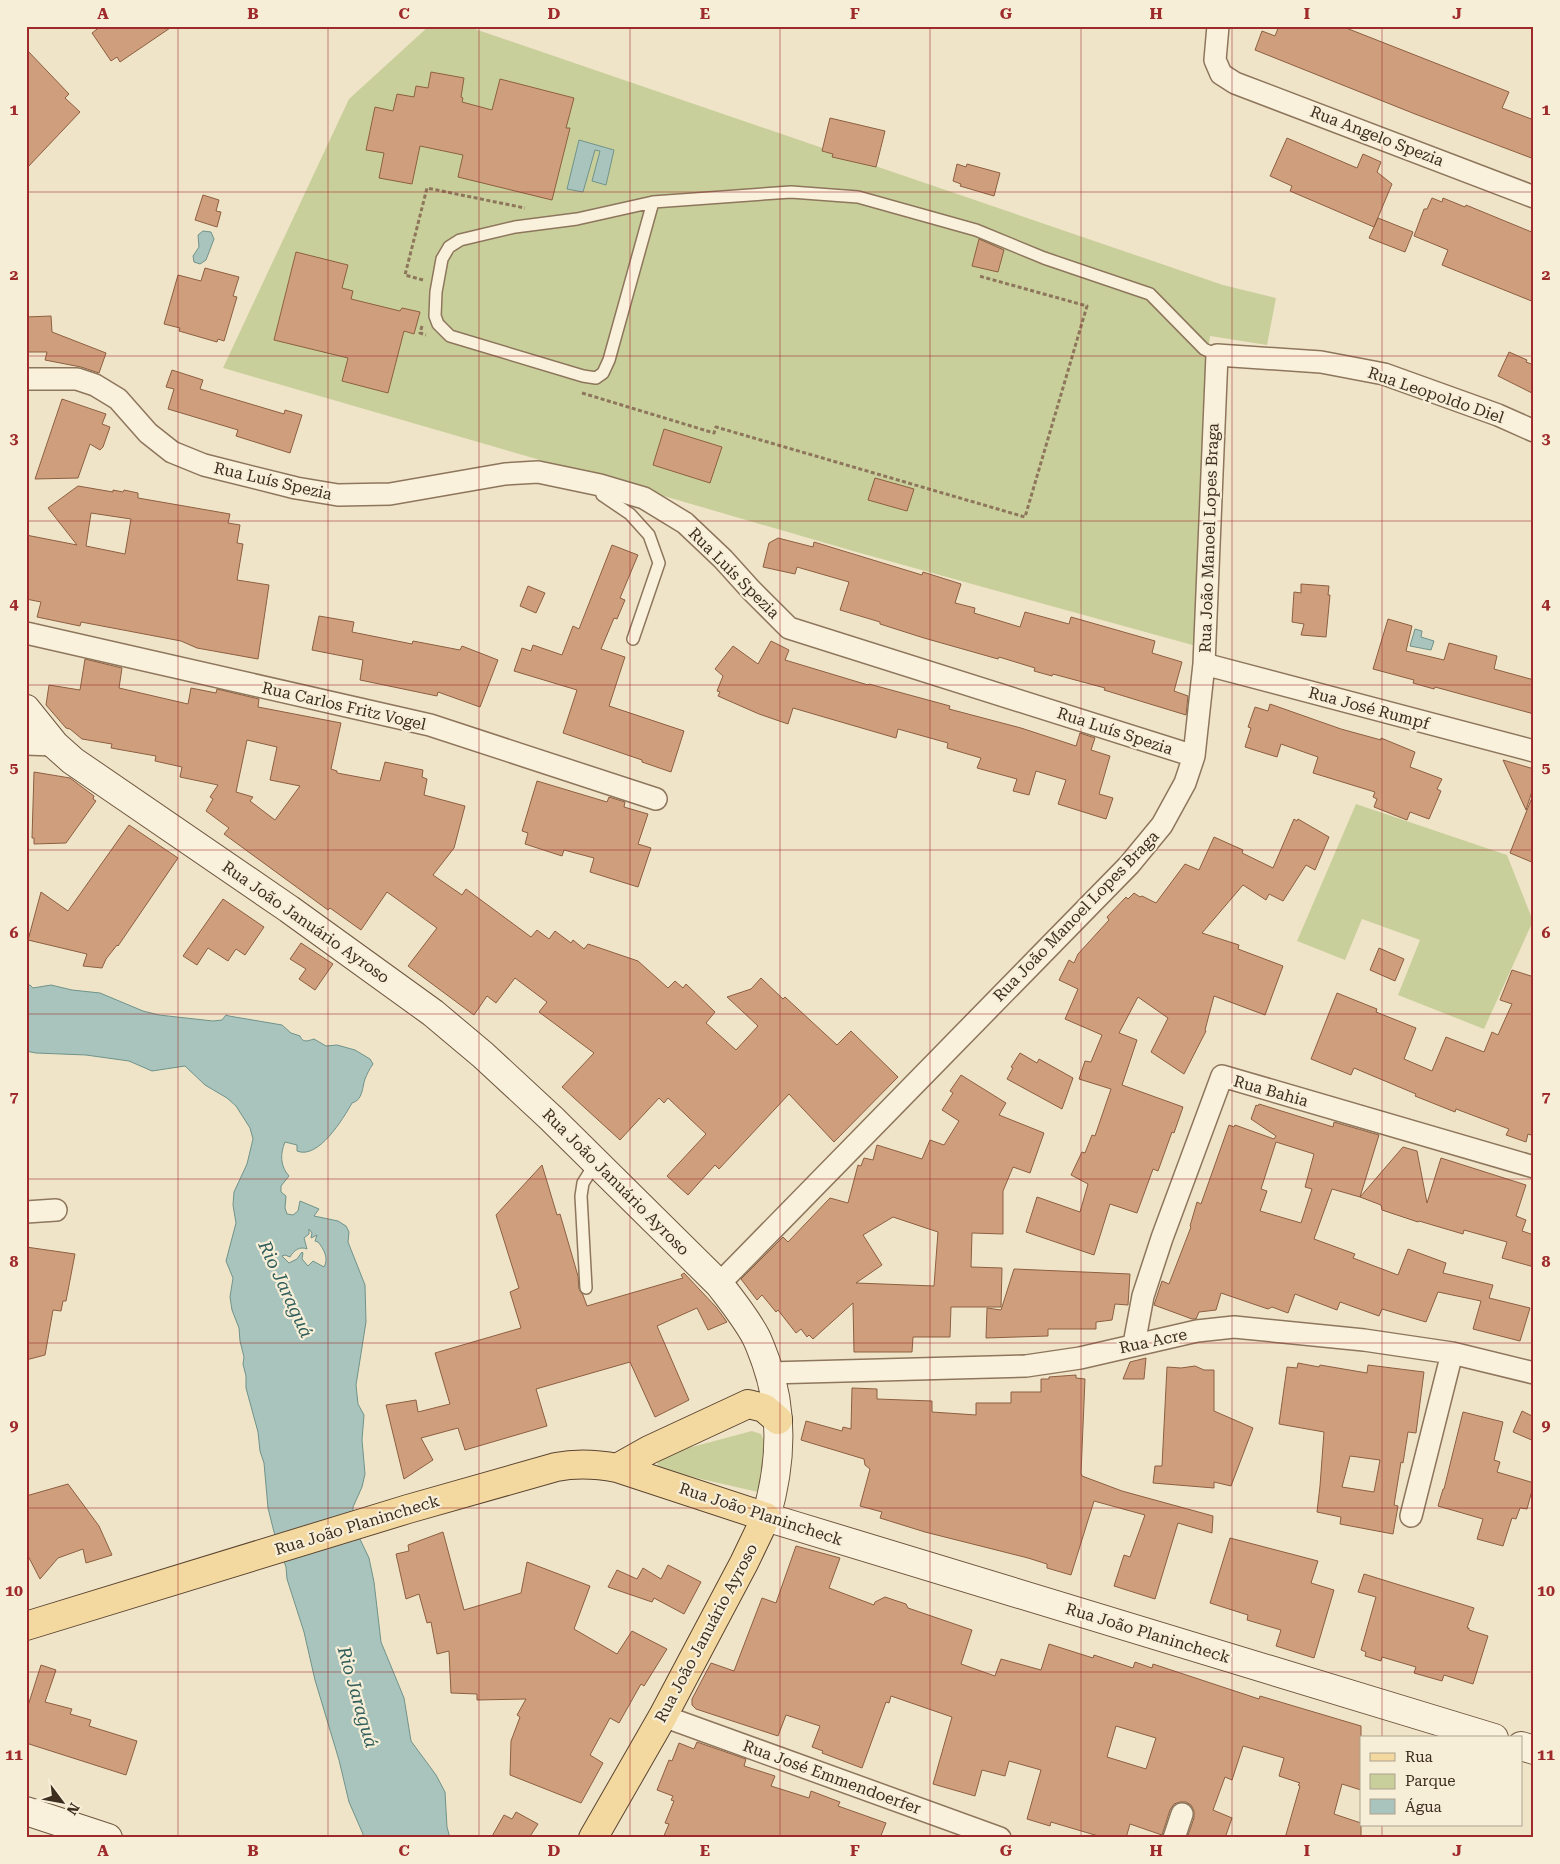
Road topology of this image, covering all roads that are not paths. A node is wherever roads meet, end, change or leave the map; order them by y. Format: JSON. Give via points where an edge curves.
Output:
{"nodes":[{"id":1,"x":1218,"y":26,"type":"edge"},
{"id":2,"x":1534,"y":197,"type":"edge"},
{"id":3,"x":652,"y":202,"type":"junction"},
{"id":4,"x":1217,"y":355,"type":"junction"},
{"id":5,"x":26,"y":379,"type":"edge"},
{"id":6,"x":1534,"y":431,"type":"edge"},
{"id":7,"x":600,"y":486,"type":"junction"},
{"id":8,"x":26,"y":633,"type":"edge"},
{"id":9,"x":633,"y":639,"type":"dead end"},
{"id":10,"x":1204,"y":664,"type":"junction"},
{"id":11,"x":26,"y":709,"type":"edge"},
{"id":12,"x":26,"y":744,"type":"edge"},
{"id":13,"x":55,"y":745,"type":"junction"},
{"id":14,"x":1534,"y":751,"type":"edge"},
{"id":15,"x":1194,"y":756,"type":"junction"},
{"id":16,"x":656,"y":799,"type":"dead end"},
{"id":17,"x":596,"y":1162,"type":"junction"},
{"id":18,"x":1534,"y":1167,"type":"edge"},
{"id":19,"x":56,"y":1210,"type":"dead end"},
{"id":20,"x":26,"y":1212,"type":"edge"},
{"id":21,"x":719,"y":1284,"type":"junction"},
{"id":22,"x":586,"y":1288,"type":"dead end"},
{"id":23,"x":1134,"y":1344,"type":"junction"},
{"id":24,"x":1452,"y":1353,"type":"junction"},
{"id":25,"x":769,"y":1373,"type":"junction"},
{"id":26,"x":1534,"y":1373,"type":"edge"},
{"id":27,"x":778,"y":1420,"type":"junction"},
{"id":28,"x":617,"y":1468,"type":"junction"},
{"id":29,"x":1411,"y":1516,"type":"dead end"},
{"id":30,"x":766,"y":1517,"type":"junction"},
{"id":31,"x":26,"y":1626,"type":"edge"},
{"id":32,"x":663,"y":1716,"type":"junction"},
{"id":33,"x":1487,"y":1736,"type":"edge"},
{"id":34,"x":1522,"y":1746,"type":"edge"},
{"id":35,"x":1534,"y":1750,"type":"edge"},
{"id":36,"x":26,"y":1811,"type":"edge"},
{"id":37,"x":1182,"y":1814,"type":"dead end"},
{"id":38,"x":108,"y":1838,"type":"edge"},
{"id":39,"x":593,"y":1838,"type":"edge"},
{"id":40,"x":1000,"y":1838,"type":"edge"},
{"id":41,"x":1174,"y":1838,"type":"edge"}],
"edges":[{"from":1,"to":2,"type":"street","name":"Rua Angelo Spezia","via":[[1215,60],[1221,74],[1235,83]]},
{"from":3,"to":3,"type":"lane","via":[[577,219],[515,227],[460,240],[449,246],[442,259],[436,292],[438,324],[450,336],[596,378],[603,373],[609,360]]},
{"from":3,"to":4,"type":"lane","via":[[791,192],[858,197],[976,230],[1044,258],[1150,294],[1204,349]]},
{"from":4,"to":6,"type":"street","name":"Rua Leopoldo Diel","via":[[1321,362],[1384,374]]},
{"from":4,"to":10,"type":"street","name":"Rua João Manoel Lopes Braga"},
{"from":5,"to":7,"type":"street","name":"Rua Luís Spezia","via":[[77,379],[95,385],[118,399],[148,432],[172,452],[204,465],[338,496],[390,494],[505,474],[538,472]]},
{"from":7,"to":9,"type":"lane","via":[[602,495],[630,514],[649,535],[659,563]]},
{"from":7,"to":15,"type":"street","name":"Rua Luís Spezia","via":[[644,498],[684,524],[723,558],[789,628]]},
{"from":8,"to":16,"type":"street","name":"Rua Carlos Fritz Vogel","via":[[430,725]]},
{"from":10,"to":14,"type":"street","name":"Rua José Rumpf"},
{"from":10,"to":15,"type":"street","name":"Rua João Manoel Lopes Braga"},
{"from":11,"to":13,"type":"main road","name":"Rua João Januário Ayroso"},
{"from":12,"to":13,"type":"street"},
{"from":13,"to":17,"type":"main road","name":"Rua João Januário Ayroso","via":[[73,761],[289,909],[433,1013],[483,1055]]},
{"from":15,"to":21,"type":"street","name":"Rua João Manoel Lopes Braga","via":[[1185,783],[1162,826],[1129,865]]},
{"from":17,"to":21,"type":"main road","name":"Rua João Januário Ayroso"},
{"from":17,"to":22,"type":"lane","via":[[584,1183],[581,1196]]},
{"from":18,"to":23,"type":"street","name":"Rua Bahia","via":[[1222,1076],[1146,1288]]},
{"from":19,"to":20,"type":"street"},
{"from":21,"to":25,"type":"main road","name":"Rua João Januário Ayroso","via":[[757,1339]]},
{"from":23,"to":24,"type":"street","name":"Rua Acre","via":[[1234,1327]]},
{"from":23,"to":25,"type":"street","name":"Rua Acre","via":[[1080,1358],[1026,1366]]},
{"from":24,"to":26,"type":"street","name":"Rua Acre"},
{"from":24,"to":29,"type":"street"},
{"from":25,"to":27,"type":"main road","name":"Rua João Januário Ayroso"},
{"from":27,"to":28,"type":"main road","via":[[764,1408],[748,1404]]},
{"from":27,"to":30,"type":"main road","name":"Rua João Januário Ayroso","via":[[778,1462]]},
{"from":28,"to":30,"type":"main road","name":"Rua João Planincheck"},
{"from":28,"to":31,"type":"main road","name":"Rua João Planincheck","via":[[596,1464],[564,1465],[408,1509]]},
{"from":30,"to":32,"type":"main road","name":"Rua João Januário Ayroso"},
{"from":30,"to":33,"type":"main road","name":"Rua João Planincheck"},
{"from":32,"to":39,"type":"main road","name":"Rua João Januário Ayroso"},
{"from":32,"to":40,"type":"street","name":"Rua José Emmendoerfer"},
{"from":34,"to":35,"type":"main road"},
{"from":36,"to":38,"type":"main road"},
{"from":37,"to":41,"type":"street"}]}
